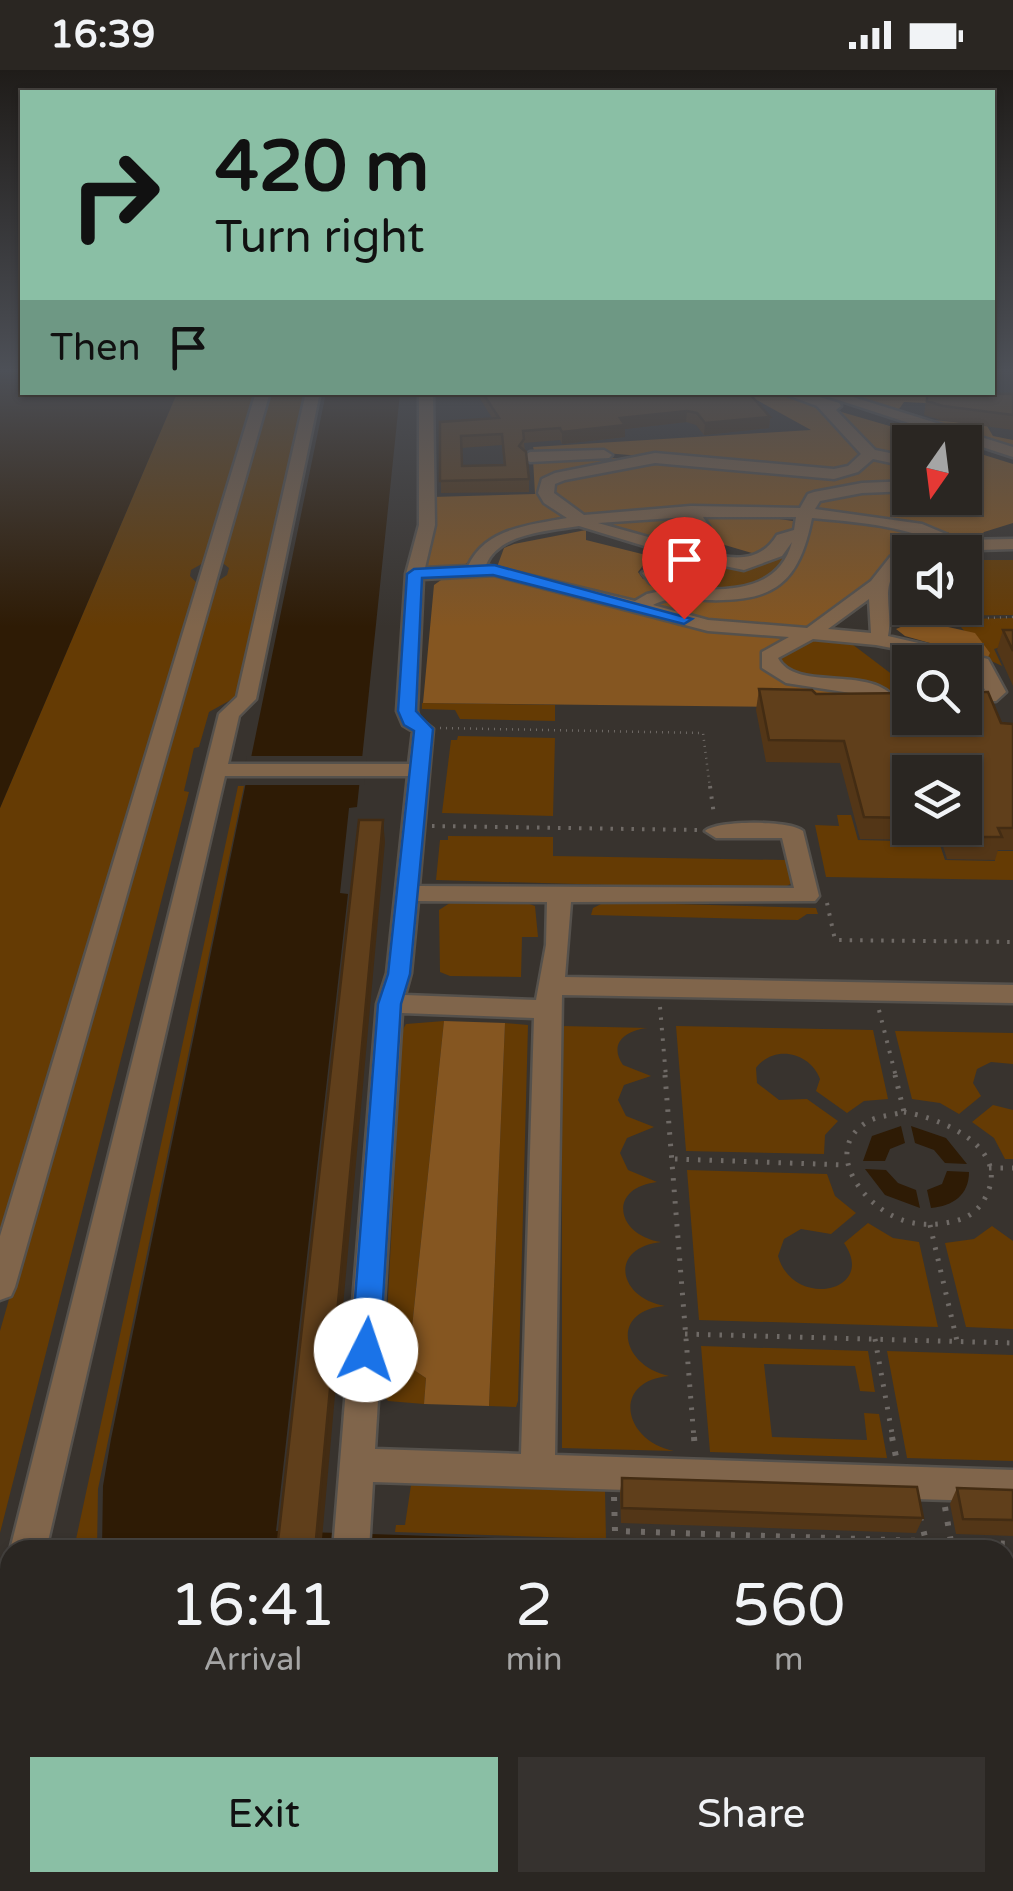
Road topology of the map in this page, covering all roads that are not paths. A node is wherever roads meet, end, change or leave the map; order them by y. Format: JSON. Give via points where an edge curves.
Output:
{"nodes":[{"id":1,"x":243,"y":457,"type":"edge"},
{"id":2,"x":299,"y":457,"type":"edge"},
{"id":3,"x":426,"y":457,"type":"edge"},
{"id":4,"x":615,"y":457,"type":"edge"},
{"id":5,"x":867,"y":457,"type":"edge"},
{"id":6,"x":639,"y":459,"type":"junction"},
{"id":7,"x":892,"y":488,"type":"edge"},
{"id":8,"x":691,"y":511,"type":"junction"},
{"id":9,"x":802,"y":524,"type":"junction"},
{"id":10,"x":588,"y":529,"type":"junction"},
{"id":11,"x":942,"y":535,"type":"edge"},
{"id":12,"x":982,"y":544,"type":"edge"},
{"id":13,"x":1013,"y":544,"type":"edge"},
{"id":14,"x":687,"y":554,"type":"junction"},
{"id":15,"x":892,"y":566,"type":"edge"},
{"id":16,"x":476,"y":568,"type":"junction"},
{"id":17,"x":414,"y":574,"type":"junction"},
{"id":18,"x":878,"y":585,"type":"junction"},
{"id":19,"x":725,"y":596,"type":"junction"},
{"id":20,"x":639,"y":606,"type":"junction"},
{"id":21,"x":813,"y":632,"type":"junction"},
{"id":22,"x":879,"y":634,"type":"junction"},
{"id":23,"x":918,"y":645,"type":"edge"},
{"id":24,"x":892,"y":647,"type":"edge"},
{"id":25,"x":982,"y":665,"type":"edge"},
{"id":26,"x":982,"y":697,"type":"edge"},
{"id":27,"x":835,"y":708,"type":"edge"},
{"id":28,"x":229,"y":770,"type":"junction"},
{"id":29,"x":418,"y":770,"type":"junction"},
{"id":30,"x":716,"y":831,"type":"road end"},
{"id":31,"x":405,"y":893,"type":"junction"},
{"id":32,"x":559,"y":894,"type":"junction"},
{"id":33,"x":1013,"y":994,"type":"edge"},
{"id":34,"x":549,"y":997,"type":"junction"},
{"id":35,"x":390,"y":1004,"type":"junction"},
{"id":36,"x":0,"y":1287,"type":"edge"},
{"id":37,"x":358,"y":1465,"type":"junction"},
{"id":38,"x":538,"y":1469,"type":"junction"},
{"id":39,"x":1013,"y":1486,"type":"edge"},
{"id":40,"x":352,"y":1537,"type":"edge"},
{"id":41,"x":31,"y":1540,"type":"edge"}],
"edges":[{"from":1,"to":36,"type":"street"},
{"from":2,"to":28,"type":"street","via":[[246,699],[229,714]]},
{"from":3,"to":17,"type":"street","via":[[427,524]]},
{"from":4,"to":6,"type":"street"},
{"from":5,"to":6,"type":"street","via":[[834,474]]},
{"from":6,"to":10,"type":"street","via":[[548,482],[550,500]]},
{"from":7,"to":9,"type":"street","via":[[819,495],[810,500]]},
{"from":8,"to":9,"type":"street","via":[[738,510]]},
{"from":8,"to":10,"type":"street"},
{"from":8,"to":14,"type":"street","via":[[702,540]]},
{"from":9,"to":11,"type":"street","via":[[920,528]]},
{"from":9,"to":14,"type":"street","via":[[776,552],[744,565]]},
{"from":9,"to":19,"type":"street","via":[[799,552],[779,578],[749,594]]},
{"from":10,"to":14,"type":"street"},
{"from":10,"to":16,"type":"street","via":[[496,541]]},
{"from":12,"to":13,"type":"street"},
{"from":14,"to":19,"type":"street","via":[[652,570],[652,576]]},
{"from":15,"to":18,"type":"street"},
{"from":16,"to":17,"type":"street"},
{"from":16,"to":20,"type":"street"},
{"from":17,"to":29,"type":"street","via":[[407,711],[424,729]]},
{"from":18,"to":21,"type":"street"},
{"from":18,"to":22,"type":"street"},
{"from":19,"to":20,"type":"street","via":[[658,596]]},
{"from":20,"to":21,"type":"street","via":[[743,630]]},
{"from":21,"to":22,"type":"street"},
{"from":21,"to":27,"type":"street","via":[[772,651],[769,664],[789,678],[881,694],[877,706]]},
{"from":22,"to":23,"type":"street"},
{"from":22,"to":24,"type":"street"},
{"from":25,"to":26,"type":"street","via":[[996,692]]},
{"from":28,"to":29,"type":"street"},
{"from":28,"to":41,"type":"street"},
{"from":29,"to":31,"type":"street"},
{"from":30,"to":32,"type":"street","via":[[792,831],[806,896]]},
{"from":31,"to":32,"type":"street"},
{"from":31,"to":35,"type":"street"},
{"from":32,"to":34,"type":"street"},
{"from":33,"to":34,"type":"street","via":[[658,988]]},
{"from":34,"to":35,"type":"street"},
{"from":34,"to":38,"type":"street"},
{"from":35,"to":37,"type":"street"},
{"from":37,"to":38,"type":"street"},
{"from":37,"to":40,"type":"street"},
{"from":38,"to":39,"type":"street"}]}
